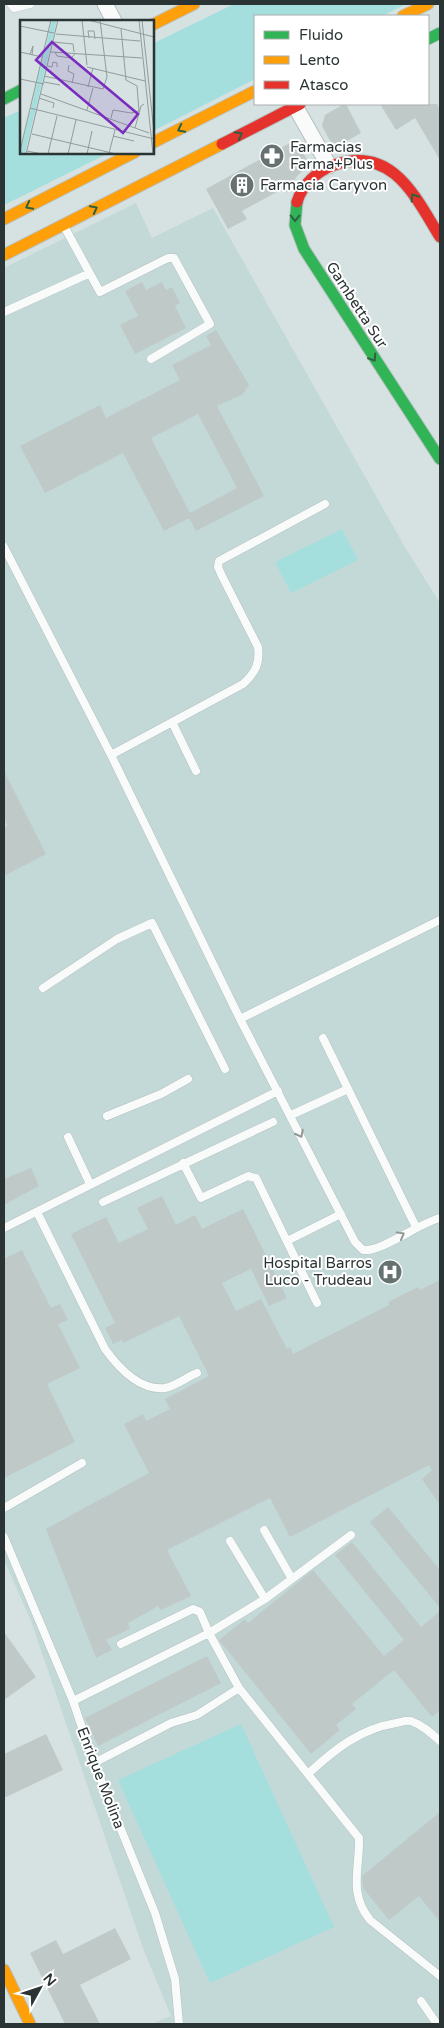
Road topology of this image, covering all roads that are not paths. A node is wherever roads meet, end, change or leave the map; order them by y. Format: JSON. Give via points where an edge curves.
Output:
{"nodes":[{"id":1,"x":11,"y":4,"type":"edge"},
{"id":2,"x":30,"y":4,"type":"edge"},
{"id":3,"x":105,"y":4,"type":"edge"},
{"id":4,"x":194,"y":4,"type":"edge"},
{"id":5,"x":428,"y":4,"type":"edge"},
{"id":6,"x":405,"y":15,"type":"edge"},
{"id":7,"x":113,"y":20,"type":"edge"},
{"id":8,"x":154,"y":24,"type":"edge"},
{"id":9,"x":20,"y":91,"type":"edge"},
{"id":10,"x":254,"y":92,"type":"edge"},
{"id":11,"x":4,"y":99,"type":"edge"},
{"id":12,"x":297,"y":105,"type":"edge"},
{"id":13,"x":154,"y":143,"type":"edge"},
{"id":14,"x":131,"y":154,"type":"edge"},
{"id":15,"x":329,"y":166,"type":"junction"},
{"id":16,"x":4,"y":219,"type":"edge"},
{"id":17,"x":63,"y":224,"type":"junction"},
{"id":18,"x":440,"y":237,"type":"edge"},
{"id":19,"x":4,"y":255,"type":"edge"},
{"id":20,"x":88,"y":274,"type":"junction"},
{"id":21,"x":4,"y":312,"type":"edge"},
{"id":22,"x":151,"y":359,"type":"dead end"},
{"id":23,"x":440,"y":459,"type":"edge"},
{"id":24,"x":325,"y":504,"type":"dead end"},
{"id":25,"x":4,"y":547,"type":"edge"},
{"id":26,"x":172,"y":722,"type":"junction"},
{"id":27,"x":111,"y":755,"type":"junction"},
{"id":28,"x":196,"y":771,"type":"dead end"},
{"id":29,"x":440,"y":920,"type":"edge"},
{"id":30,"x":43,"y":988,"type":"dead end"},
{"id":31,"x":240,"y":1019,"type":"junction"},
{"id":32,"x":323,"y":1038,"type":"dead end"},
{"id":33,"x":225,"y":1069,"type":"dead end"},
{"id":34,"x":188,"y":1080,"type":"dead end"},
{"id":35,"x":348,"y":1089,"type":"junction"},
{"id":36,"x":278,"y":1091,"type":"junction"},
{"id":37,"x":107,"y":1116,"type":"dead end"},
{"id":38,"x":291,"y":1116,"type":"junction"},
{"id":39,"x":273,"y":1122,"type":"dead end"},
{"id":40,"x":68,"y":1137,"type":"dead end"},
{"id":41,"x":183,"y":1163,"type":"junction"},
{"id":42,"x":90,"y":1184,"type":"junction"},
{"id":43,"x":103,"y":1202,"type":"dead end"},
{"id":44,"x":37,"y":1212,"type":"junction"},
{"id":45,"x":341,"y":1214,"type":"junction"},
{"id":46,"x":440,"y":1218,"type":"edge"},
{"id":47,"x":416,"y":1227,"type":"junction"},
{"id":48,"x":4,"y":1228,"type":"edge"},
{"id":49,"x":287,"y":1241,"type":"junction"},
{"id":50,"x":317,"y":1303,"type":"dead end"},
{"id":51,"x":197,"y":1373,"type":"dead end"},
{"id":52,"x":82,"y":1463,"type":"dead end"},
{"id":53,"x":4,"y":1508,"type":"edge"},
{"id":54,"x":264,"y":1530,"type":"dead end"},
{"id":55,"x":351,"y":1535,"type":"dead end"},
{"id":56,"x":4,"y":1537,"type":"edge"},
{"id":57,"x":230,"y":1541,"type":"dead end"},
{"id":58,"x":292,"y":1579,"type":"junction"},
{"id":59,"x":265,"y":1599,"type":"junction"},
{"id":60,"x":209,"y":1633,"type":"junction"},
{"id":61,"x":121,"y":1644,"type":"dead end"},
{"id":62,"x":239,"y":1688,"type":"junction"},
{"id":63,"x":73,"y":1701,"type":"junction"},
{"id":64,"x":440,"y":1741,"type":"edge"},
{"id":65,"x":94,"y":1764,"type":"junction"},
{"id":66,"x":309,"y":1773,"type":"junction"},
{"id":67,"x":4,"y":1970,"type":"edge"},
{"id":68,"x":440,"y":1976,"type":"edge"},
{"id":69,"x":420,"y":2001,"type":"dead end"},
{"id":70,"x":30,"y":2024,"type":"edge"},
{"id":71,"x":179,"y":2024,"type":"edge"},
{"id":72,"x":437,"y":2024,"type":"edge"}],
"edges":[{"from":1,"to":2,"type":"lane","via":[[20,8]]},
{"from":3,"to":7,"type":"street"},
{"from":4,"to":8,"type":"main road"},
{"from":5,"to":6,"type":"main road"},
{"from":9,"to":11,"type":"main road"},
{"from":10,"to":13,"type":"main road","one_way":true},
{"from":12,"to":15,"type":"street"},
{"from":17,"to":12,"type":"main road","one_way":true},
{"from":14,"to":16,"type":"main road","one_way":true},
{"from":18,"to":15,"type":"main road","one_way":true,"via":[[407,187],[388,168],[363,160],[342,161]]},
{"from":15,"to":23,"type":"main road","name":"Gambetta Sur","one_way":true,"via":[[308,183],[297,201],[294,214],[296,235]]},
{"from":17,"to":19,"type":"main road"},
{"from":17,"to":20,"type":"lane"},
{"from":20,"to":21,"type":"lane"},
{"from":20,"to":22,"type":"lane","via":[[102,293],[168,258],[174,258],[210,324]]},
{"from":24,"to":26,"type":"lane","via":[[219,561],[218,567],[258,647],[260,658],[254,673],[244,684]]},
{"from":25,"to":27,"type":"lane"},
{"from":26,"to":27,"type":"lane"},
{"from":26,"to":28,"type":"lane"},
{"from":27,"to":31,"type":"lane"},
{"from":29,"to":31,"type":"lane"},
{"from":30,"to":33,"type":"lane","via":[[117,939],[152,922]]},
{"from":31,"to":36,"type":"lane"},
{"from":32,"to":35,"type":"lane"},
{"from":34,"to":37,"type":"lane"},
{"from":35,"to":38,"type":"lane"},
{"from":35,"to":47,"type":"lane"},
{"from":36,"to":38,"type":"lane"},
{"from":36,"to":42,"type":"lane"},
{"from":38,"to":45,"type":"lane","one_way":true},
{"from":39,"to":41,"type":"lane"},
{"from":40,"to":42,"type":"lane"},
{"from":41,"to":43,"type":"lane"},
{"from":41,"to":49,"type":"lane","via":[[201,1198],[248,1176],[256,1178]]},
{"from":42,"to":44,"type":"lane"},
{"from":44,"to":48,"type":"lane"},
{"from":44,"to":51,"type":"lane","via":[[115,1363],[134,1379],[165,1388]]},
{"from":45,"to":47,"type":"lane","one_way":true,"via":[[355,1242],[363,1250],[372,1252]]},
{"from":45,"to":49,"type":"lane"},
{"from":46,"to":47,"type":"lane"},
{"from":49,"to":50,"type":"lane"},
{"from":52,"to":53,"type":"lane"},
{"from":54,"to":58,"type":"lane"},
{"from":55,"to":58,"type":"lane"},
{"from":56,"to":63,"type":"lane","name":"Enrique Molina"},
{"from":57,"to":59,"type":"lane"},
{"from":58,"to":59,"type":"lane"},
{"from":59,"to":60,"type":"lane"},
{"from":60,"to":61,"type":"lane","via":[[200,1612],[193,1609]]},
{"from":60,"to":62,"type":"lane"},
{"from":60,"to":63,"type":"lane"},
{"from":62,"to":65,"type":"lane","via":[[196,1715],[171,1722]]},
{"from":62,"to":66,"type":"lane"},
{"from":63,"to":65,"type":"lane","name":"Enrique Molina"},
{"from":64,"to":66,"type":"lane","via":[[409,1720],[389,1724],[364,1732],[338,1747]]},
{"from":65,"to":71,"type":"lane","name":"Enrique Molina","via":[[155,1913],[175,1979]]},
{"from":66,"to":68,"type":"lane","via":[[359,1838],[358,1900],[363,1911]]},
{"from":67,"to":70,"type":"main road"},
{"from":69,"to":72,"type":"lane"}]}
